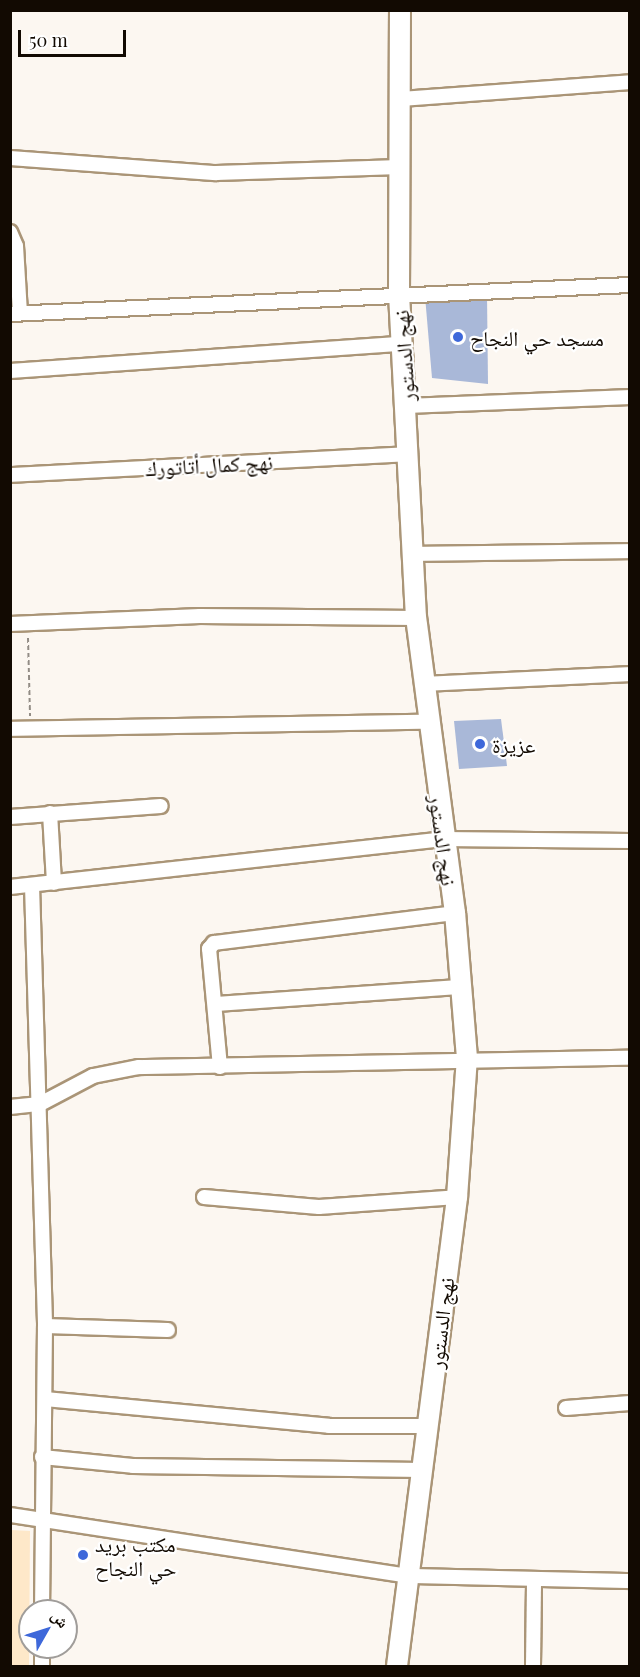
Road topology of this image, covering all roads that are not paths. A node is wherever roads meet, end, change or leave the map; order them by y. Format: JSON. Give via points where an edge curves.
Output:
{"nodes":[{"id":1,"x":400,"y":10,"type":"edge"},
{"id":2,"x":630,"y":82,"type":"edge"},
{"id":3,"x":401,"y":99,"type":"junction"},
{"id":4,"x":10,"y":158,"type":"edge"},
{"id":5,"x":400,"y":167,"type":"junction"},
{"id":6,"x":10,"y":232,"type":"edge"},
{"id":7,"x":630,"y":285,"type":"edge"},
{"id":8,"x":399,"y":294,"type":"junction"},
{"id":9,"x":15,"y":314,"type":"edge"},
{"id":10,"x":401,"y":344,"type":"junction"},
{"id":11,"x":10,"y":371,"type":"edge"},
{"id":12,"x":630,"y":397,"type":"edge"},
{"id":13,"x":407,"y":406,"type":"junction"},
{"id":14,"x":408,"y":454,"type":"junction"},
{"id":15,"x":10,"y":475,"type":"edge"},
{"id":16,"x":630,"y":551,"type":"edge"},
{"id":17,"x":415,"y":554,"type":"junction"},
{"id":18,"x":416,"y":618,"type":"junction"},
{"id":19,"x":10,"y":624,"type":"edge"},
{"id":20,"x":630,"y":674,"type":"edge"},
{"id":21,"x":425,"y":684,"type":"junction"},
{"id":22,"x":428,"y":722,"type":"junction"},
{"id":23,"x":10,"y":729,"type":"edge"},
{"id":24,"x":162,"y":806,"type":"dead end"},
{"id":25,"x":50,"y":813,"type":"junction"},
{"id":26,"x":10,"y":817,"type":"edge"},
{"id":27,"x":443,"y":839,"type":"junction"},
{"id":28,"x":630,"y":841,"type":"edge"},
{"id":29,"x":54,"y":882,"type":"junction"},
{"id":30,"x":32,"y":885,"type":"junction"},
{"id":31,"x":10,"y":887,"type":"edge"},
{"id":32,"x":455,"y":913,"type":"junction"},
{"id":33,"x":462,"y":987,"type":"junction"},
{"id":34,"x":216,"y":1004,"type":"junction"},
{"id":35,"x":467,"y":1058,"type":"junction"},
{"id":36,"x":630,"y":1058,"type":"edge"},
{"id":37,"x":220,"y":1067,"type":"junction"},
{"id":38,"x":40,"y":1104,"type":"junction"},
{"id":39,"x":10,"y":1107,"type":"edge"},
{"id":40,"x":204,"y":1197,"type":"dead end"},
{"id":41,"x":457,"y":1197,"type":"junction"},
{"id":42,"x":45,"y":1326,"type":"junction"},
{"id":43,"x":168,"y":1330,"type":"dead end"},
{"id":44,"x":45,"y":1399,"type":"junction"},
{"id":45,"x":630,"y":1403,"type":"edge"},
{"id":46,"x":566,"y":1408,"type":"dead end"},
{"id":47,"x":428,"y":1426,"type":"junction"},
{"id":48,"x":42,"y":1457,"type":"junction"},
{"id":49,"x":422,"y":1470,"type":"junction"},
{"id":50,"x":10,"y":1515,"type":"edge"},
{"id":51,"x":41,"y":1517,"type":"junction"},
{"id":52,"x":409,"y":1576,"type":"junction"},
{"id":53,"x":630,"y":1581,"type":"edge"},
{"id":54,"x":534,"y":1582,"type":"junction"},
{"id":55,"x":42,"y":1599,"type":"edge"},
{"id":56,"x":397,"y":1666,"type":"edge"},
{"id":57,"x":533,"y":1666,"type":"edge"}],
"edges":[{"from":1,"to":3,"type":"street","name":"نهج الدستور"},
{"from":2,"to":3,"type":"street"},
{"from":3,"to":5,"type":"street","name":"نهج الدستور"},
{"from":4,"to":5,"type":"street","via":[[216,173]]},
{"from":5,"to":8,"type":"street","name":"نهج الدستور"},
{"from":6,"to":9,"type":"street","via":[[16,246]]},
{"from":7,"to":8,"type":"street"},
{"from":8,"to":9,"type":"street"},
{"from":8,"to":10,"type":"street","name":"نهج الدستور"},
{"from":10,"to":11,"type":"street"},
{"from":10,"to":13,"type":"street","name":"نهج الدستور"},
{"from":12,"to":13,"type":"street"},
{"from":13,"to":14,"type":"street","name":"نهج الدستور"},
{"from":14,"to":15,"type":"street","name":"نهج كمال أتاتورك"},
{"from":14,"to":17,"type":"street","name":"نهج الدستور"},
{"from":16,"to":17,"type":"street"},
{"from":17,"to":18,"type":"street","name":"نهج الدستور"},
{"from":18,"to":19,"type":"street","via":[[200,616]]},
{"from":18,"to":21,"type":"street","name":"نهج الدستور"},
{"from":20,"to":21,"type":"street"},
{"from":21,"to":22,"type":"street","name":"نهج الدستور"},
{"from":22,"to":23,"type":"street"},
{"from":22,"to":27,"type":"street","name":"نهج الدستور"},
{"from":24,"to":25,"type":"street"},
{"from":25,"to":26,"type":"street"},
{"from":25,"to":29,"type":"street"},
{"from":27,"to":28,"type":"street"},
{"from":27,"to":29,"type":"street"},
{"from":27,"to":32,"type":"street","name":"نهج الدستور"},
{"from":29,"to":30,"type":"street"},
{"from":30,"to":31,"type":"street"},
{"from":30,"to":38,"type":"street"},
{"from":32,"to":33,"type":"street","name":"نهج الدستور"},
{"from":32,"to":34,"type":"street","via":[[214,943],[209,949]]},
{"from":33,"to":34,"type":"street"},
{"from":33,"to":35,"type":"street","name":"نهج الدستور"},
{"from":34,"to":37,"type":"street"},
{"from":35,"to":36,"type":"street"},
{"from":35,"to":37,"type":"street"},
{"from":35,"to":41,"type":"street","name":"نهج الدستور"},
{"from":37,"to":38,"type":"street","via":[[113,1070]]},
{"from":38,"to":39,"type":"street"},
{"from":38,"to":42,"type":"street"},
{"from":40,"to":41,"type":"street","via":[[319,1207]]},
{"from":41,"to":47,"type":"street","name":"نهج الدستور"},
{"from":42,"to":43,"type":"street"},
{"from":42,"to":44,"type":"street"},
{"from":44,"to":47,"type":"street","via":[[329,1426]]},
{"from":44,"to":48,"type":"street"},
{"from":45,"to":46,"type":"street"},
{"from":47,"to":49,"type":"street","name":"نهج الدستور"},
{"from":48,"to":49,"type":"street","via":[[133,1466]]},
{"from":48,"to":51,"type":"street"},
{"from":49,"to":52,"type":"street","name":"نهج الدستور"},
{"from":50,"to":51,"type":"street"},
{"from":51,"to":52,"type":"street"},
{"from":51,"to":55,"type":"street"},
{"from":52,"to":54,"type":"street"},
{"from":52,"to":56,"type":"street","name":"نهج الدستور"},
{"from":53,"to":54,"type":"street"},
{"from":54,"to":57,"type":"street"}]}
